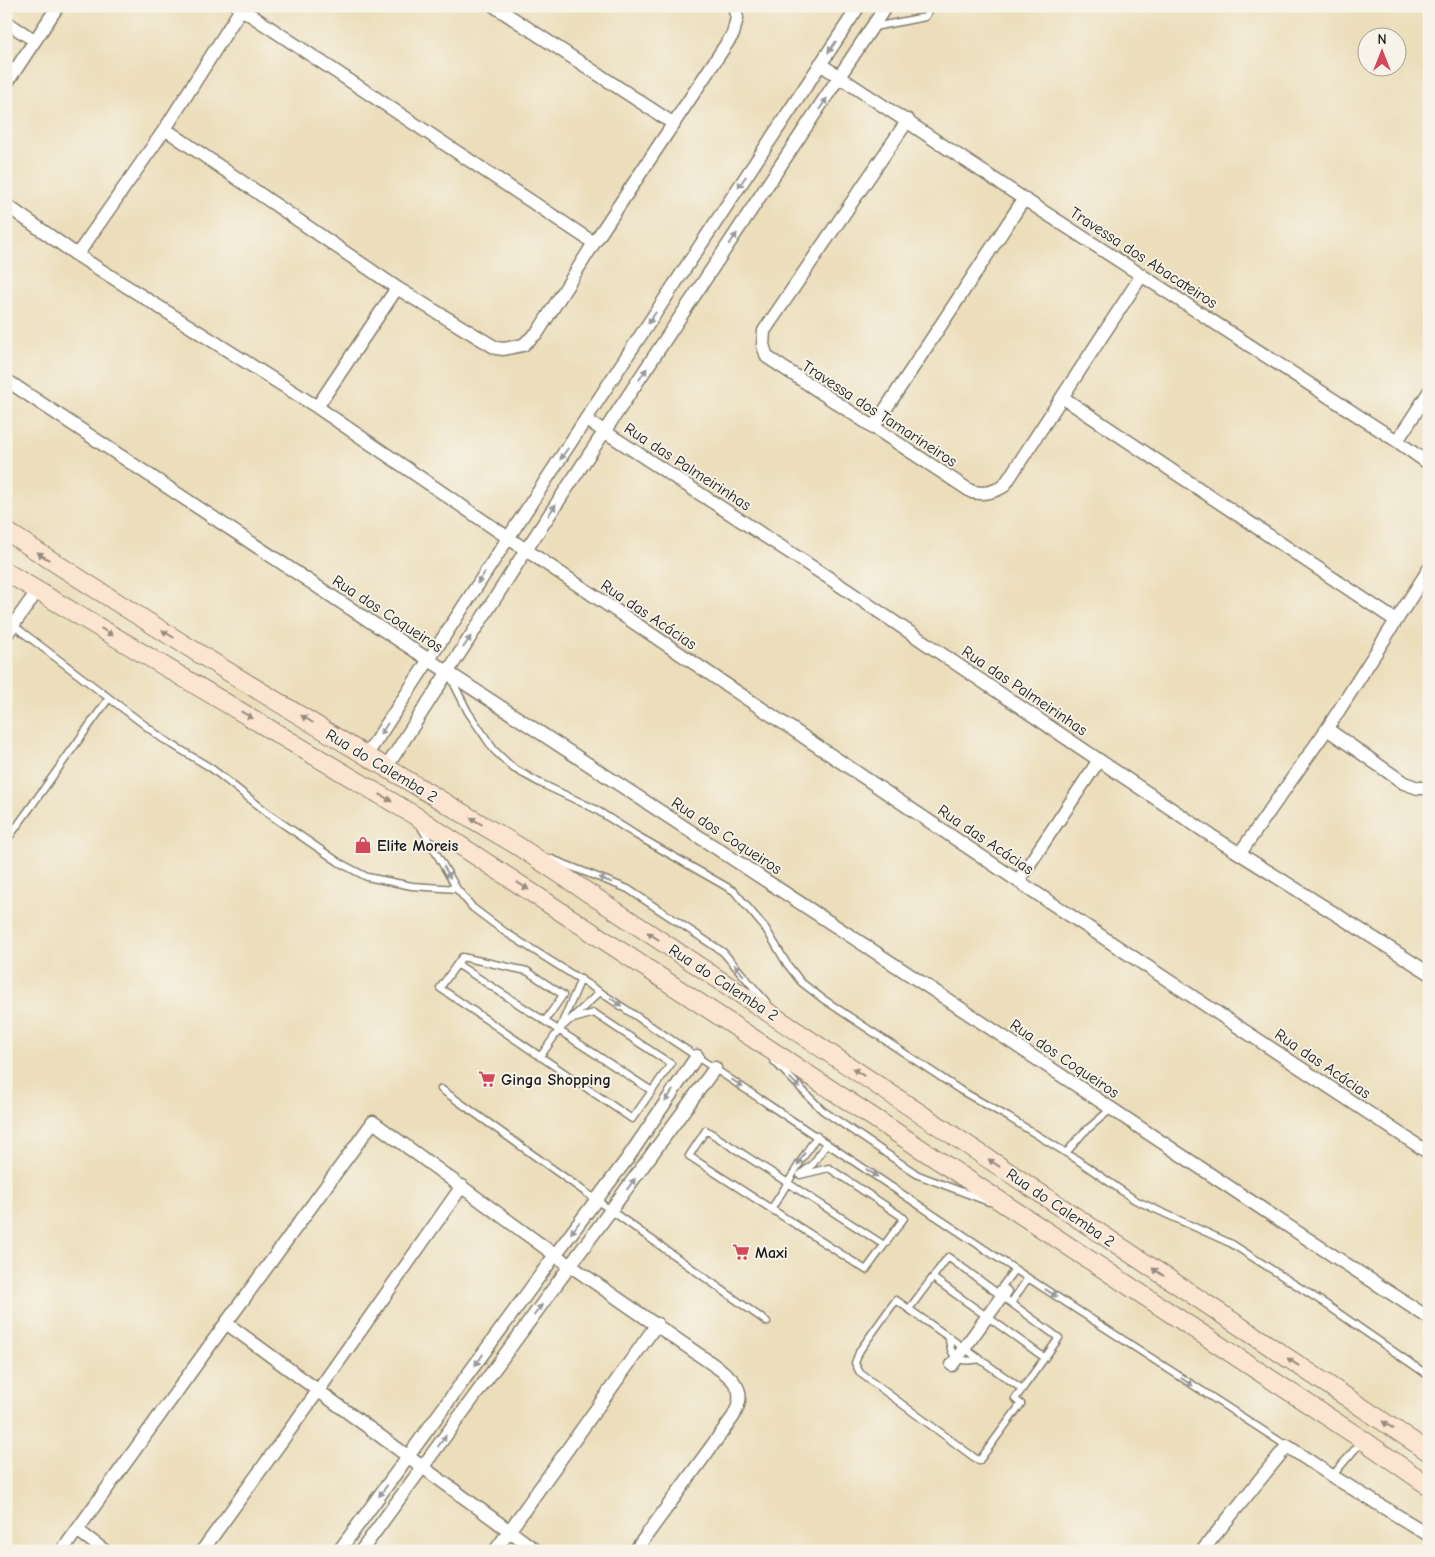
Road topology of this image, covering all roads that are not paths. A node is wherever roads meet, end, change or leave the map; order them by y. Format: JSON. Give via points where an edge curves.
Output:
{"nodes":[{"id":1,"x":58,"y":6,"type":"edge"},
{"id":2,"x":494,"y":6,"type":"edge"},
{"id":3,"x":734,"y":6,"type":"edge"},
{"id":4,"x":859,"y":6,"type":"edge"},
{"id":5,"x":886,"y":6,"type":"edge"},
{"id":6,"x":932,"y":6,"type":"edge"},
{"id":7,"x":239,"y":8,"type":"edge"},
{"id":8,"x":6,"y":22,"type":"edge"},
{"id":9,"x":873,"y":28,"type":"junction"},
{"id":10,"x":34,"y":40,"type":"junction"},
{"id":11,"x":820,"y":64,"type":"junction"},
{"id":12,"x":841,"y":76,"type":"junction"},
{"id":13,"x":6,"y":84,"type":"edge"},
{"id":14,"x":908,"y":120,"type":"junction"},
{"id":15,"x":674,"y":124,"type":"junction"},
{"id":16,"x":165,"y":129,"type":"junction"},
{"id":17,"x":1024,"y":199,"type":"junction"},
{"id":18,"x":6,"y":205,"type":"edge"},
{"id":19,"x":594,"y":243,"type":"junction"},
{"id":20,"x":77,"y":255,"type":"junction"},
{"id":21,"x":1142,"y":275,"type":"junction"},
{"id":22,"x":397,"y":288,"type":"junction"},
{"id":23,"x":6,"y":380,"type":"edge"},
{"id":24,"x":1429,"y":392,"type":"edge"},
{"id":25,"x":1062,"y":397,"type":"junction"},
{"id":26,"x":317,"y":407,"type":"junction"},
{"id":27,"x":587,"y":420,"type":"junction"},
{"id":28,"x":873,"y":428,"type":"junction"},
{"id":29,"x":605,"y":431,"type":"junction"},
{"id":30,"x":1397,"y":441,"type":"junction"},
{"id":31,"x":1429,"y":464,"type":"edge"},
{"id":32,"x":6,"y":532,"type":"edge"},
{"id":33,"x":508,"y":538,"type":"junction"},
{"id":34,"x":526,"y":550,"type":"junction"},
{"id":35,"x":1429,"y":568,"type":"edge"},
{"id":36,"x":6,"y":572,"type":"edge"},
{"id":37,"x":38,"y":590,"type":"junction"},
{"id":38,"x":1395,"y":620,"type":"junction"},
{"id":39,"x":10,"y":630,"type":"edge"},
{"id":40,"x":429,"y":659,"type":"junction"},
{"id":41,"x":448,"y":672,"type":"junction"},
{"id":42,"x":109,"y":698,"type":"junction"},
{"id":43,"x":1327,"y":728,"type":"junction"},
{"id":44,"x":366,"y":756,"type":"junction"},
{"id":45,"x":1099,"y":760,"type":"junction"},
{"id":46,"x":386,"y":768,"type":"junction"},
{"id":47,"x":1429,"y":788,"type":"edge"},
{"id":48,"x":414,"y":815,"type":"junction"},
{"id":49,"x":7,"y":840,"type":"edge"},
{"id":50,"x":518,"y":846,"type":"junction"},
{"id":51,"x":1240,"y":853,"type":"junction"},
{"id":52,"x":1018,"y":881,"type":"junction"},
{"id":53,"x":457,"y":890,"type":"junction"},
{"id":54,"x":457,"y":964,"type":"junction"},
{"id":55,"x":1429,"y":973,"type":"edge"},
{"id":56,"x":581,"y":979,"type":"junction"},
{"id":57,"x":600,"y":992,"type":"junction"},
{"id":58,"x":570,"y":1020,"type":"junction"},
{"id":59,"x":781,"y":1020,"type":"junction"},
{"id":60,"x":545,"y":1022,"type":"junction"},
{"id":61,"x":559,"y":1030,"type":"junction"},
{"id":62,"x":697,"y":1056,"type":"junction"},
{"id":63,"x":540,"y":1057,"type":"junction"},
{"id":64,"x":714,"y":1068,"type":"junction"},
{"id":65,"x":441,"y":1089,"type":"dead end"},
{"id":66,"x":652,"y":1091,"type":"junction"},
{"id":67,"x":1112,"y":1109,"type":"junction"},
{"id":68,"x":817,"y":1136,"type":"junction"},
{"id":69,"x":827,"y":1143,"type":"junction"},
{"id":70,"x":1429,"y":1153,"type":"edge"},
{"id":71,"x":1066,"y":1154,"type":"junction"},
{"id":72,"x":800,"y":1175,"type":"junction"},
{"id":73,"x":789,"y":1184,"type":"junction"},
{"id":74,"x":462,"y":1186,"type":"junction"},
{"id":75,"x":596,"y":1200,"type":"junction"},
{"id":76,"x":771,"y":1209,"type":"junction"},
{"id":77,"x":611,"y":1210,"type":"junction"},
{"id":78,"x":884,"y":1245,"type":"junction"},
{"id":79,"x":555,"y":1255,"type":"junction"},
{"id":80,"x":570,"y":1265,"type":"junction"},
{"id":81,"x":1015,"y":1269,"type":"junction"},
{"id":82,"x":932,"y":1278,"type":"junction"},
{"id":83,"x":1028,"y":1278,"type":"junction"},
{"id":84,"x":1003,"y":1296,"type":"junction"},
{"id":85,"x":909,"y":1309,"type":"junction"},
{"id":86,"x":987,"y":1317,"type":"junction"},
{"id":87,"x":1429,"y":1318,"type":"edge"},
{"id":88,"x":767,"y":1322,"type":"dead end"},
{"id":89,"x":226,"y":1323,"type":"junction"},
{"id":90,"x":657,"y":1324,"type":"junction"},
{"id":91,"x":949,"y":1337,"type":"junction"},
{"id":92,"x":958,"y":1357,"type":"junction"},
{"id":93,"x":1045,"y":1358,"type":"junction"},
{"id":94,"x":980,"y":1359,"type":"junction"},
{"id":95,"x":1429,"y":1376,"type":"edge"},
{"id":96,"x":1022,"y":1389,"type":"junction"},
{"id":97,"x":318,"y":1390,"type":"junction"},
{"id":98,"x":1363,"y":1440,"type":"junction"},
{"id":99,"x":1286,"y":1446,"type":"junction"},
{"id":100,"x":1429,"y":1452,"type":"edge"},
{"id":101,"x":408,"y":1458,"type":"junction"},
{"id":102,"x":422,"y":1468,"type":"junction"},
{"id":103,"x":1332,"y":1476,"type":"junction"},
{"id":104,"x":1429,"y":1486,"type":"edge"},
{"id":105,"x":77,"y":1530,"type":"junction"},
{"id":106,"x":510,"y":1531,"type":"junction"},
{"id":107,"x":1429,"y":1535,"type":"edge"},
{"id":108,"x":62,"y":1551,"type":"edge"},
{"id":109,"x":105,"y":1551,"type":"edge"},
{"id":110,"x":202,"y":1551,"type":"edge"},
{"id":111,"x":339,"y":1551,"type":"edge"},
{"id":112,"x":361,"y":1551,"type":"edge"},
{"id":113,"x":495,"y":1551,"type":"edge"},
{"id":114,"x":537,"y":1551,"type":"edge"},
{"id":115,"x":635,"y":1551,"type":"edge"},
{"id":116,"x":1202,"y":1551,"type":"edge"}],
"edges":[{"from":1,"to":10,"type":"street"},
{"from":2,"to":15,"type":"street"},
{"from":3,"to":15,"type":"street","via":[[737,18],[734,34]]},
{"from":4,"to":11,"type":"street","one_way":true},
{"from":5,"to":9,"type":"street"},
{"from":6,"to":9,"type":"lane","via":[[925,17]]},
{"from":7,"to":16,"type":"street"},
{"from":7,"to":19,"type":"street"},
{"from":8,"to":10,"type":"street"},
{"from":9,"to":12,"type":"street"},
{"from":10,"to":13,"type":"street"},
{"from":11,"to":12,"type":"street","name":"Travessa dos Abacateiros"},
{"from":11,"to":27,"type":"street","one_way":true},
{"from":12,"to":14,"type":"street","name":"Travessa dos Abacateiros"},
{"from":29,"to":12,"type":"street","one_way":true},
{"from":14,"to":17,"type":"street","name":"Travessa dos Abacateiros"},
{"from":14,"to":28,"type":"street","name":"Travessa dos Tamarineiros","via":[[764,331],[763,345],[767,357]]},
{"from":15,"to":19,"type":"street"},
{"from":16,"to":20,"type":"street"},
{"from":16,"to":22,"type":"street"},
{"from":17,"to":21,"type":"street","name":"Travessa dos Abacateiros"},
{"from":17,"to":28,"type":"street"},
{"from":18,"to":20,"type":"street","name":"Rua das Acácias"},
{"from":19,"to":22,"type":"street","via":[[538,332],[523,345],[515,347],[496,348]]},
{"from":20,"to":26,"type":"street","name":"Rua das Acácias"},
{"from":21,"to":25,"type":"street","name":"Travessa dos Tamarineiros"},
{"from":21,"to":30,"type":"street","name":"Travessa dos Abacateiros"},
{"from":22,"to":26,"type":"street"},
{"from":23,"to":40,"type":"street","name":"Rua dos Coqueiros"},
{"from":24,"to":30,"type":"street"},
{"from":25,"to":28,"type":"street","name":"Travessa dos Tamarineiros","via":[[1004,486],[984,494],[972,492]]},
{"from":25,"to":38,"type":"street"},
{"from":26,"to":33,"type":"street","name":"Rua das Acácias"},
{"from":27,"to":29,"type":"street","name":"Rua das Palmeirinhas"},
{"from":27,"to":33,"type":"street","one_way":true},
{"from":34,"to":29,"type":"street","one_way":true},
{"from":29,"to":45,"type":"street","name":"Rua das Palmeirinhas"},
{"from":30,"to":31,"type":"street","name":"Travessa dos Abacateiros"},
{"from":44,"to":32,"type":"main road","name":"Rua do Calemba 2","one_way":true},
{"from":33,"to":34,"type":"street","name":"Rua das Acácias"},
{"from":33,"to":40,"type":"street","one_way":true},
{"from":41,"to":34,"type":"street","one_way":true},
{"from":34,"to":52,"type":"street","name":"Rua das Acácias"},
{"from":35,"to":38,"type":"street"},
{"from":36,"to":37,"type":"main road","name":"Rua do Calemba 2"},
{"from":37,"to":39,"type":"street"},
{"from":37,"to":48,"type":"main road","name":"Rua do Calemba 2","one_way":true},
{"from":38,"to":43,"type":"street"},
{"from":39,"to":42,"type":"lane"},
{"from":40,"to":41,"type":"street","name":"Rua dos Coqueiros"},
{"from":40,"to":44,"type":"street","one_way":true},
{"from":41,"to":46,"type":"street"},
{"from":41,"to":67,"type":"street","name":"Rua dos Coqueiros"},
{"from":41,"to":71,"type":"lane","via":[[468,712],[494,750],[514,768],[595,809],[734,891],[766,929],[801,982],[960,1090]]},
{"from":42,"to":49,"type":"lane"},
{"from":42,"to":53,"type":"lane","via":[[340,863],[367,877]]},
{"from":43,"to":47,"type":"street","via":[[1404,783]]},
{"from":43,"to":51,"type":"street"},
{"from":44,"to":46,"type":"main road","name":"Rua do Calemba 2"},
{"from":45,"to":51,"type":"street","name":"Rua das Palmeirinhas"},
{"from":45,"to":52,"type":"street"},
{"from":50,"to":46,"type":"main road","name":"Rua do Calemba 2","one_way":true},
{"from":48,"to":53,"type":"lane","one_way":true},
{"from":48,"to":98,"type":"main road","name":"Rua do Calemba 2","one_way":true},
{"from":59,"to":50,"type":"main road","name":"Rua do Calemba 2","one_way":true},
{"from":59,"to":50,"type":"lane","one_way":true,"via":[[723,952],[628,889]]},
{"from":51,"to":55,"type":"street","name":"Rua das Palmeirinhas"},
{"from":52,"to":70,"type":"street","name":"Rua das Acácias"},
{"from":53,"to":56,"type":"lane","via":[[473,908],[505,932]]},
{"from":54,"to":60,"type":"lane"},
{"from":54,"to":60,"type":"lane","via":[[462,957],[528,970],[563,995]]},
{"from":54,"to":63,"type":"lane","via":[[440,988]]},
{"from":56,"to":57,"type":"lane"},
{"from":56,"to":61,"type":"lane"},
{"from":57,"to":58,"type":"lane"},
{"from":57,"to":62,"type":"lane","one_way":true},
{"from":58,"to":61,"type":"lane"},
{"from":58,"to":66,"type":"lane","via":[[594,1013],[671,1064]]},
{"from":100,"to":59,"type":"main road","name":"Rua do Calemba 2","one_way":true},
{"from":60,"to":61,"type":"lane"},
{"from":61,"to":63,"type":"lane"},
{"from":61,"to":66,"type":"lane"},
{"from":62,"to":64,"type":"lane"},
{"from":62,"to":75,"type":"street","one_way":true},
{"from":63,"to":66,"type":"lane","via":[[632,1119]]},
{"from":64,"to":68,"type":"lane","one_way":true},
{"from":77,"to":64,"type":"street","one_way":true},
{"from":65,"to":75,"type":"lane"},
{"from":67,"to":71,"type":"lane"},
{"from":67,"to":87,"type":"street","name":"Rua dos Coqueiros"},
{"from":68,"to":69,"type":"lane"},
{"from":68,"to":73,"type":"lane","one_way":true,"via":[[800,1159]]},
{"from":69,"to":72,"type":"lane","via":[[813,1164]]},
{"from":69,"to":81,"type":"lane","one_way":true},
{"from":71,"to":95,"type":"lane","via":[[1135,1200],[1232,1244]]},
{"from":72,"to":73,"type":"lane"},
{"from":72,"to":78,"type":"lane","via":[[829,1168],[904,1218]]},
{"from":73,"to":76,"type":"lane"},
{"from":73,"to":76,"type":"lane","via":[[706,1130],[690,1156]]},
{"from":73,"to":78,"type":"lane"},
{"from":74,"to":79,"type":"street"},
{"from":74,"to":89,"type":"street","via":[[373,1122]]},
{"from":74,"to":97,"type":"street"},
{"from":75,"to":77,"type":"lane"},
{"from":75,"to":79,"type":"street","one_way":true},
{"from":76,"to":78,"type":"lane","via":[[866,1270]]},
{"from":77,"to":80,"type":"street"},
{"from":77,"to":88,"type":"lane"},
{"from":79,"to":80,"type":"street"},
{"from":79,"to":101,"type":"street","one_way":true},
{"from":80,"to":90,"type":"street"},
{"from":102,"to":80,"type":"street","one_way":true},
{"from":81,"to":83,"type":"lane"},
{"from":81,"to":84,"type":"lane"},
{"from":82,"to":84,"type":"lane","via":[[948,1257]]},
{"from":82,"to":85,"type":"lane"},
{"from":82,"to":86,"type":"lane"},
{"from":83,"to":84,"type":"lane"},
{"from":83,"to":99,"type":"lane","one_way":true},
{"from":84,"to":86,"type":"street"},
{"from":84,"to":93,"type":"lane","via":[[1059,1338]]},
{"from":85,"to":91,"type":"lane"},
{"from":85,"to":96,"type":"lane","via":[[896,1300],[860,1350],[855,1363],[857,1370],[980,1461],[1021,1404],[1015,1400]]},
{"from":86,"to":92,"type":"street"},
{"from":86,"to":93,"type":"lane"},
{"from":89,"to":97,"type":"street"},
{"from":89,"to":105,"type":"street"},
{"from":90,"to":106,"type":"street"},
{"from":90,"to":115,"type":"street","via":[[733,1378],[738,1388],[739,1403],[733,1417]]},
{"from":91,"to":92,"type":"lane"},
{"from":91,"to":92,"type":"lane","via":[[952,1354]]},
{"from":92,"to":94,"type":"lane"},
{"from":92,"to":94,"type":"lane","via":[[968,1361]]},
{"from":93,"to":96,"type":"lane"},
{"from":94,"to":96,"type":"lane"},
{"from":97,"to":101,"type":"street"},
{"from":97,"to":110,"type":"street"},
{"from":98,"to":103,"type":"lane"},
{"from":98,"to":104,"type":"main road","name":"Rua do Calemba 2"},
{"from":99,"to":103,"type":"street"},
{"from":99,"to":116,"type":"street"},
{"from":101,"to":102,"type":"street"},
{"from":101,"to":111,"type":"street","one_way":true},
{"from":102,"to":106,"type":"street"},
{"from":102,"to":112,"type":"street"},
{"from":103,"to":107,"type":"street"},
{"from":105,"to":108,"type":"street"},
{"from":105,"to":109,"type":"street"},
{"from":106,"to":113,"type":"street"},
{"from":106,"to":114,"type":"street"}]}
